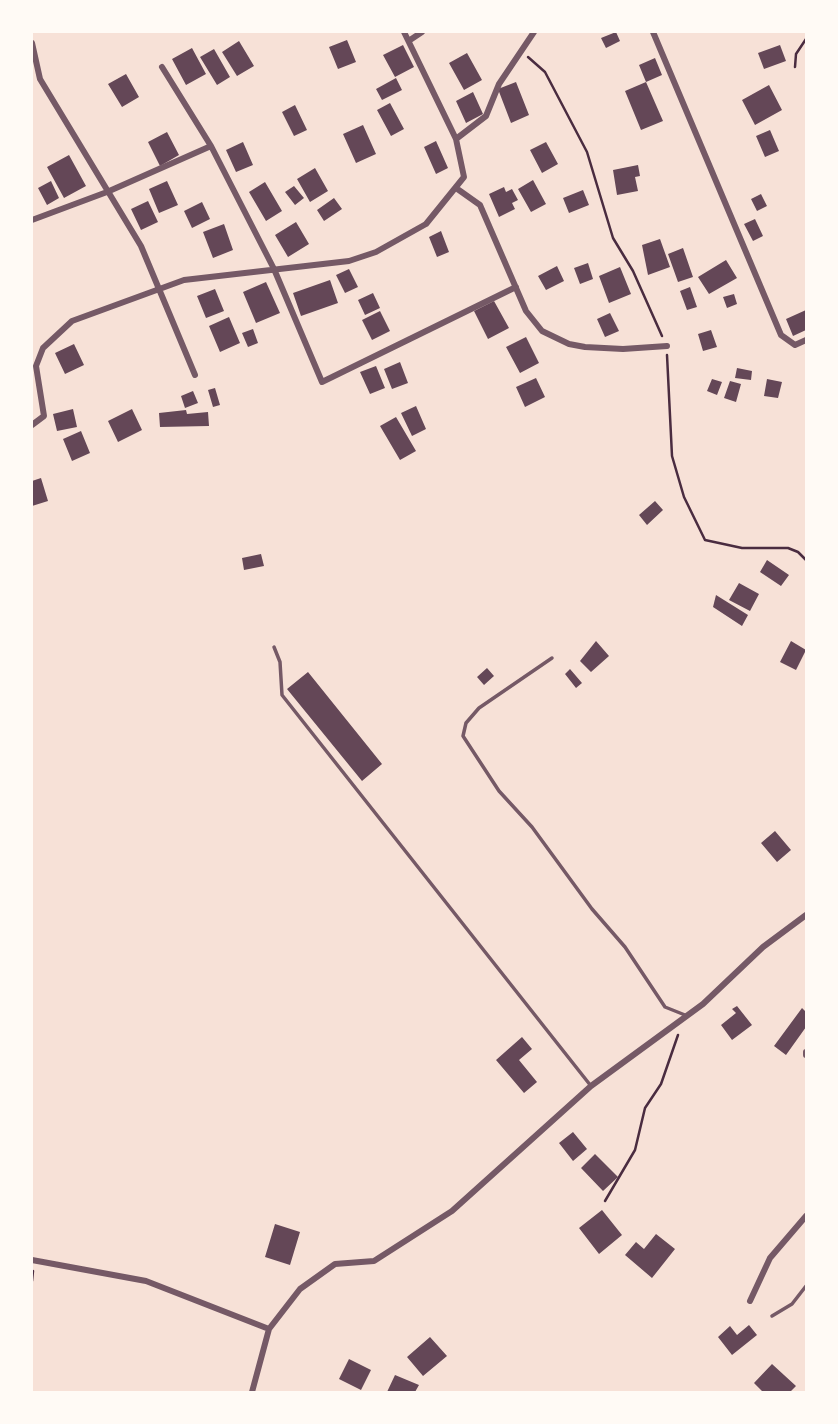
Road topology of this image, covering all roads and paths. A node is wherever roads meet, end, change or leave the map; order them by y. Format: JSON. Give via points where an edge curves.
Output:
{"nodes":[{"id":1,"x":404,"y":32,"type":"edge"},
{"id":2,"x":422,"y":32,"type":"edge"},
{"id":3,"x":534,"y":32,"type":"edge"},
{"id":4,"x":653,"y":32,"type":"edge"},
{"id":5,"x":807,"y":39,"type":"edge"},
{"id":6,"x":410,"y":40,"type":"junction"},
{"id":7,"x":32,"y":43,"type":"edge"},
{"id":8,"x":521,"y":51,"type":"junction"},
{"id":9,"x":162,"y":67,"type":"dead end"},
{"id":10,"x":795,"y":67,"type":"dead end"},
{"id":11,"x":456,"y":139,"type":"junction"},
{"id":12,"x":211,"y":146,"type":"junction"},
{"id":13,"x":456,"y":188,"type":"junction"},
{"id":14,"x":107,"y":192,"type":"junction"},
{"id":15,"x":32,"y":220,"type":"edge"},
{"id":16,"x":274,"y":269,"type":"junction"},
{"id":17,"x":516,"y":287,"type":"junction"},
{"id":18,"x":160,"y":289,"type":"junction"},
{"id":19,"x":807,"y":340,"type":"edge"},
{"id":20,"x":667,"y":346,"type":"junction"},
{"id":21,"x":195,"y":375,"type":"dead end"},
{"id":22,"x":32,"y":425,"type":"edge"},
{"id":23,"x":807,"y":560,"type":"edge"},
{"id":24,"x":274,"y":647,"type":"dead end"},
{"id":25,"x":552,"y":658,"type":"dead end"},
{"id":26,"x":807,"y":915,"type":"edge"},
{"id":27,"x":685,"y":1015,"type":"junction"},
{"id":28,"x":677,"y":1021,"type":"junction"},
{"id":29,"x":591,"y":1086,"type":"junction"},
{"id":30,"x":605,"y":1201,"type":"dead end"},
{"id":31,"x":807,"y":1216,"type":"edge"},
{"id":32,"x":32,"y":1260,"type":"edge"},
{"id":33,"x":807,"y":1286,"type":"edge"},
{"id":34,"x":750,"y":1301,"type":"dead end"},
{"id":35,"x":772,"y":1316,"type":"dead end"},
{"id":36,"x":269,"y":1329,"type":"junction"},
{"id":37,"x":252,"y":1392,"type":"edge"}],
"edges":[{"from":1,"to":6,"type":"street"},
{"from":2,"to":6,"type":"street"},
{"from":3,"to":8,"type":"street"},
{"from":4,"to":19,"type":"street","via":[[781,335],[795,345]]},
{"from":5,"to":10,"type":"path","via":[[796,54]]},
{"from":6,"to":11,"type":"street"},
{"from":7,"to":14,"type":"street","via":[[40,79]]},
{"from":8,"to":11,"type":"street","via":[[499,84],[486,116]]},
{"from":8,"to":20,"type":"path","via":[[545,72],[587,152],[613,238]]},
{"from":9,"to":12,"type":"street"},
{"from":11,"to":13,"type":"street","via":[[464,177]]},
{"from":12,"to":14,"type":"street"},
{"from":12,"to":16,"type":"street"},
{"from":13,"to":16,"type":"street","via":[[426,223],[376,252],[349,261]]},
{"from":13,"to":17,"type":"street","via":[[480,205]]},
{"from":14,"to":15,"type":"street"},
{"from":14,"to":18,"type":"street","via":[[141,246]]},
{"from":16,"to":17,"type":"street","via":[[322,382]]},
{"from":16,"to":18,"type":"street","via":[[217,274]]},
{"from":17,"to":20,"type":"street","via":[[531,320],[554,338],[601,348]]},
{"from":18,"to":21,"type":"street"},
{"from":18,"to":22,"type":"street","via":[[72,321],[43,348],[36,366],[44,416]]},
{"from":20,"to":23,"type":"path","via":[[672,456],[684,497],[705,540],[742,548],[788,548]]},
{"from":24,"to":29,"type":"lane","via":[[282,695]]},
{"from":25,"to":27,"type":"lane","via":[[479,708],[466,723],[463,736],[499,792],[532,827],[625,947],[665,1007]]},
{"from":26,"to":27,"type":"street"},
{"from":27,"to":28,"type":"street"},
{"from":28,"to":29,"type":"street"},
{"from":28,"to":30,"type":"path","via":[[676,1044],[661,1084],[645,1108],[635,1150]]},
{"from":29,"to":36,"type":"street","via":[[452,1211],[374,1261],[335,1264],[300,1290]]},
{"from":31,"to":34,"type":"street","via":[[770,1258]]},
{"from":32,"to":36,"type":"street","via":[[146,1281]]},
{"from":33,"to":35,"type":"lane","via":[[792,1304]]},
{"from":36,"to":37,"type":"street"}]}
